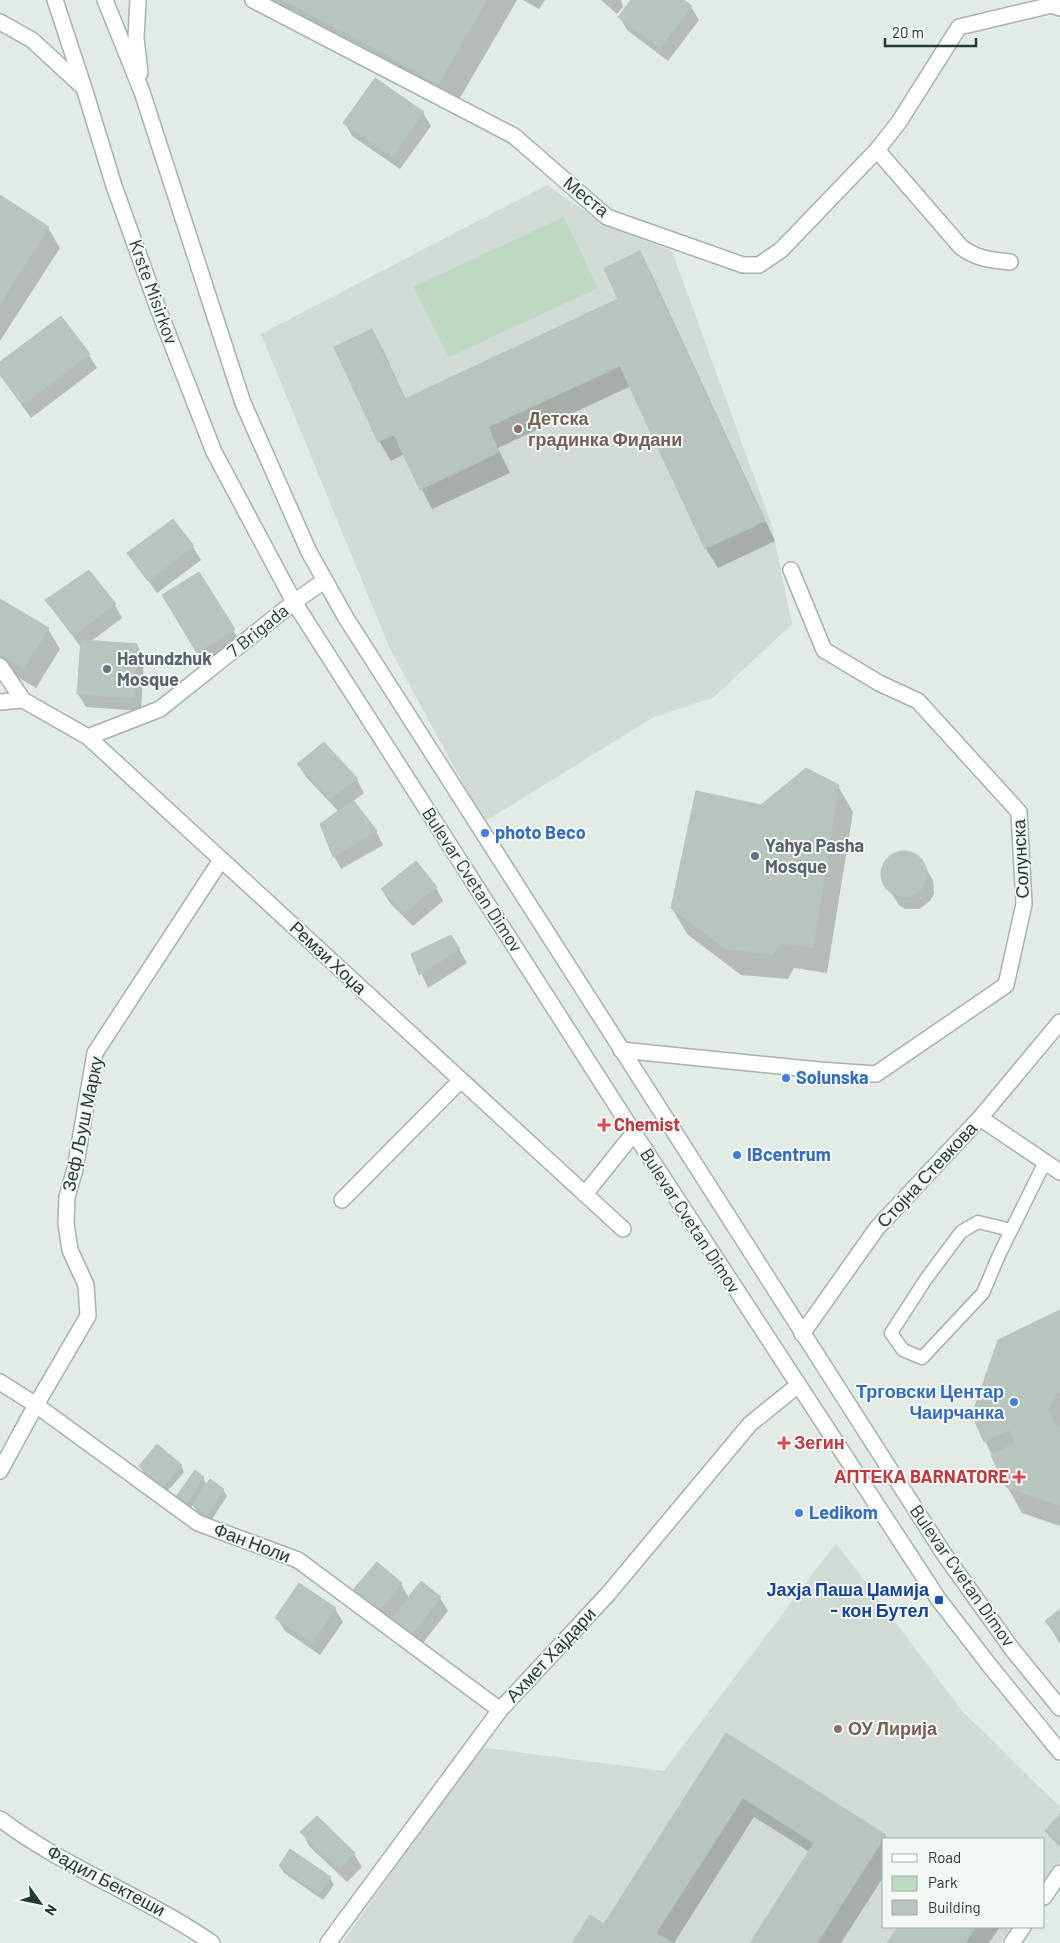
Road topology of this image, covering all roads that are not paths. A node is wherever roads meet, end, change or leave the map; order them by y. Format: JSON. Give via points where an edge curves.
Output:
{"nodes":[{"id":1,"x":55,"y":0,"type":"edge"},
{"id":2,"x":105,"y":0,"type":"edge"},
{"id":3,"x":138,"y":0,"type":"edge"},
{"id":4,"x":253,"y":0,"type":"edge"},
{"id":5,"x":1054,"y":4,"type":"edge"},
{"id":6,"x":0,"y":22,"type":"edge"},
{"id":7,"x":84,"y":88,"type":"junction"},
{"id":8,"x":142,"y":92,"type":"junction"},
{"id":9,"x":877,"y":150,"type":"junction"},
{"id":10,"x":1010,"y":262,"type":"dead end"},
{"id":11,"x":791,"y":570,"type":"dead end"},
{"id":12,"x":278,"y":573,"type":"joint"},
{"id":13,"x":324,"y":581,"type":"junction"},
{"id":14,"x":294,"y":602,"type":"junction"},
{"id":15,"x":0,"y":666,"type":"edge"},
{"id":16,"x":23,"y":700,"type":"junction"},
{"id":17,"x":0,"y":702,"type":"edge"},
{"id":18,"x":88,"y":737,"type":"junction"},
{"id":19,"x":221,"y":860,"type":"junction"},
{"id":20,"x":1060,"y":1022,"type":"edge"},
{"id":21,"x":621,"y":1050,"type":"junction"},
{"id":22,"x":462,"y":1080,"type":"junction"},
{"id":23,"x":980,"y":1118,"type":"junction"},
{"id":24,"x":634,"y":1133,"type":"junction"},
{"id":25,"x":1045,"y":1162,"type":"junction"},
{"id":26,"x":1060,"y":1172,"type":"edge"},
{"id":27,"x":585,"y":1194,"type":"junction"},
{"id":28,"x":342,"y":1200,"type":"dead end"},
{"id":29,"x":623,"y":1229,"type":"dead end"},
{"id":30,"x":1011,"y":1230,"type":"junction"},
{"id":31,"x":802,"y":1334,"type":"junction"},
{"id":32,"x":0,"y":1382,"type":"edge"},
{"id":33,"x":797,"y":1386,"type":"junction"},
{"id":34,"x":36,"y":1405,"type":"junction"},
{"id":35,"x":0,"y":1471,"type":"edge"},
{"id":36,"x":1060,"y":1708,"type":"edge"},
{"id":37,"x":500,"y":1710,"type":"junction"},
{"id":38,"x":1060,"y":1752,"type":"edge"},
{"id":39,"x":0,"y":1819,"type":"edge"},
{"id":40,"x":1060,"y":1874,"type":"edge"},
{"id":41,"x":1045,"y":1896,"type":"edge"},
{"id":42,"x":1022,"y":1928,"type":"edge"},
{"id":43,"x":212,"y":1943,"type":"edge"},
{"id":44,"x":328,"y":1943,"type":"edge"},
{"id":45,"x":1012,"y":1943,"type":"edge"}],
"edges":[{"from":1,"to":7,"type":"street","name":"Krste Misirkov"},
{"from":2,"to":8,"type":"street"},
{"from":3,"to":8,"type":"street","via":[[136,38]]},
{"from":4,"to":9,"type":"street","name":"Места","via":[[514,136],[607,217],[743,265],[759,265],[780,250]]},
{"from":5,"to":9,"type":"street","name":"Места","via":[[958,26],[899,122]]},
{"from":6,"to":7,"type":"street","via":[[32,40]]},
{"from":7,"to":12,"type":"street","name":"Krste Misirkov","via":[[114,186],[214,452]]},
{"from":8,"to":13,"type":"street","name":"Bulevar Cvetan Dimov","via":[[243,402]]},
{"from":9,"to":10,"type":"street","via":[[961,247],[982,259]]},
{"from":11,"to":21,"type":"street","name":"Солунска","via":[[824,650],[918,702],[1019,812],[1024,904],[1006,985],[876,1074]]},
{"from":12,"to":14,"type":"street","name":"Bulevar Cvetan Dimov"},
{"from":13,"to":14,"type":"street","name":"7 Brigada"},
{"from":13,"to":21,"type":"street","name":"Bulevar Cvetan Dimov"},
{"from":14,"to":18,"type":"street","name":"7 Brigada","via":[[160,709]]},
{"from":14,"to":24,"type":"street","name":"Bulevar Cvetan Dimov"},
{"from":15,"to":16,"type":"street","name":"Ремзи Хоџа"},
{"from":16,"to":17,"type":"street"},
{"from":16,"to":18,"type":"street","name":"Ремзи Хоџа"},
{"from":18,"to":19,"type":"street","name":"Ремзи Хоџа"},
{"from":19,"to":22,"type":"street","name":"Ремзи Хоџа"},
{"from":19,"to":34,"type":"street","name":"Зеф Љуш Марку","via":[[95,1053],[75,1169],[67,1197],[66,1224],[70,1250],[86,1285],[88,1316]]},
{"from":20,"to":23,"type":"street","name":"Стојна Стевкова"},
{"from":21,"to":31,"type":"street","name":"Bulevar Cvetan Dimov"},
{"from":22,"to":27,"type":"street","name":"Ремзи Хоџа"},
{"from":22,"to":28,"type":"street"},
{"from":23,"to":25,"type":"street"},
{"from":23,"to":31,"type":"street","name":"Стојна Стевкова","via":[[877,1228]]},
{"from":24,"to":27,"type":"street"},
{"from":24,"to":33,"type":"street","name":"Bulevar Cvetan Dimov"},
{"from":25,"to":26,"type":"street"},
{"from":25,"to":30,"type":"lane"},
{"from":27,"to":29,"type":"street","name":"Ремзи Хоџа"},
{"from":30,"to":30,"type":"lane","via":[[982,1293],[922,1358],[903,1350],[891,1333],[961,1232],[978,1222]]},
{"from":31,"to":36,"type":"street","name":"Bulevar Cvetan Dimov","via":[[944,1554],[1012,1649]]},
{"from":32,"to":34,"type":"street","name":"Фан Ноли"},
{"from":33,"to":37,"type":"street","name":"Ахмет Хајдари","via":[[750,1424],[608,1594]]},
{"from":33,"to":38,"type":"street","name":"Bulevar Cvetan Dimov","via":[[939,1600]]},
{"from":34,"to":35,"type":"street","name":"Зеф Љуш Марку"},
{"from":34,"to":37,"type":"street","name":"Фан Ноли","via":[[198,1523],[298,1560]]},
{"from":37,"to":44,"type":"street","name":"Ахмет Хајдари"},
{"from":39,"to":43,"type":"street","name":"Фадил Бектеши","via":[[25,1838],[182,1923]]},
{"from":40,"to":41,"type":"street"},
{"from":42,"to":45,"type":"street"}]}
